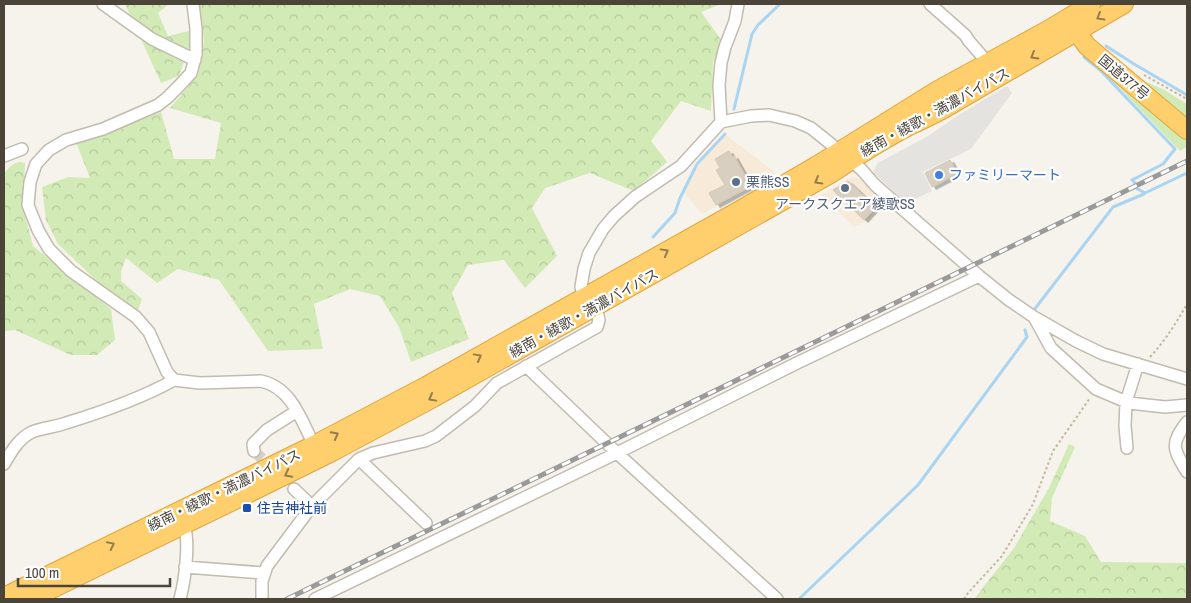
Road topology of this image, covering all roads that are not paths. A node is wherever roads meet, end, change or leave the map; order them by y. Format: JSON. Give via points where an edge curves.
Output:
{"nodes":[{"id":1,"x":103,"y":4,"type":"edge"},
{"id":2,"x":193,"y":4,"type":"edge"},
{"id":3,"x":738,"y":4,"type":"edge"},
{"id":4,"x":930,"y":4,"type":"edge"},
{"id":5,"x":1091,"y":4,"type":"edge"},
{"id":6,"x":1124,"y":4,"type":"edge"},
{"id":7,"x":1072,"y":25,"type":"junction"},
{"id":8,"x":195,"y":60,"type":"junction"},
{"id":9,"x":988,"y":63,"type":"junction"},
{"id":10,"x":721,"y":122,"type":"junction"},
{"id":11,"x":1187,"y":130,"type":"edge"},
{"id":12,"x":22,"y":149,"type":"dead end"},
{"id":13,"x":4,"y":156,"type":"edge"},
{"id":14,"x":845,"y":156,"type":"junction"},
{"id":15,"x":979,"y":276,"type":"junction"},
{"id":16,"x":590,"y":302,"type":"junction"},
{"id":17,"x":1034,"y":317,"type":"junction"},
{"id":18,"x":1140,"y":365,"type":"junction"},
{"id":19,"x":526,"y":366,"type":"junction"},
{"id":20,"x":1187,"y":379,"type":"edge"},
{"id":21,"x":174,"y":380,"type":"junction"},
{"id":22,"x":1126,"y":402,"type":"junction"},
{"id":23,"x":1187,"y":405,"type":"edge"},
{"id":24,"x":297,"y":411,"type":"junction"},
{"id":25,"x":1187,"y":422,"type":"edge"},
{"id":26,"x":1127,"y":448,"type":"dead end"},
{"id":27,"x":317,"y":451,"type":"junction"},
{"id":28,"x":254,"y":452,"type":"dead end"},
{"id":29,"x":617,"y":453,"type":"junction"},
{"id":30,"x":359,"y":459,"type":"junction"},
{"id":31,"x":4,"y":464,"type":"edge"},
{"id":32,"x":1187,"y":472,"type":"edge"},
{"id":33,"x":294,"y":489,"type":"tunnel mouth"},
{"id":34,"x":312,"y":506,"type":"junction"},
{"id":35,"x":184,"y":524,"type":"junction"},
{"id":36,"x":426,"y":524,"type":"dead end"},
{"id":37,"x":185,"y":567,"type":"junction"},
{"id":38,"x":264,"y":573,"type":"junction"},
{"id":39,"x":4,"y":597,"type":"edge"},
{"id":40,"x":31,"y":599,"type":"edge"},
{"id":41,"x":180,"y":599,"type":"edge"},
{"id":42,"x":262,"y":599,"type":"edge"},
{"id":43,"x":315,"y":599,"type":"edge"},
{"id":44,"x":777,"y":599,"type":"edge"}],
"edges":[{"from":1,"to":8,"type":"street","via":[[152,38]]},
{"from":2,"to":8,"type":"street"},
{"from":3,"to":10,"type":"street","via":[[721,63]]},
{"from":4,"to":9,"type":"street","via":[[965,35]]},
{"from":5,"to":7,"type":"highway","name":"綾南・綾歌・満濃バイパス"},
{"from":6,"to":7,"type":"highway","name":"綾南・綾歌・満濃バイパス","one_way":true},
{"from":7,"to":9,"type":"highway","name":"綾南・綾歌・満濃バイパス","via":[[1048,30]]},
{"from":7,"to":11,"type":"highway","name":"国道377号","via":[[1087,46]]},
{"from":7,"to":14,"type":"highway","name":"綾南・綾歌・満濃バイパス","one_way":true,"via":[[947,107],[870,148]]},
{"from":8,"to":21,"type":"street","via":[[191,73],[158,105],[103,129],[66,140],[49,150],[36,164],[28,205],[49,249],[71,271],[136,317],[149,332],[166,372]]},
{"from":9,"to":14,"type":"highway","name":"綾南・綾歌・満濃バイパス","via":[[938,90]]},
{"from":10,"to":14,"type":"street","via":[[751,116],[782,117],[811,128]]},
{"from":10,"to":16,"type":"street","via":[[681,166],[635,197],[603,229],[584,269],[581,287]]},
{"from":12,"to":13,"type":"street"},
{"from":14,"to":15,"type":"street"},
{"from":14,"to":16,"type":"highway","name":"綾南・綾歌・満濃バイパス","via":[[832,173]]},
{"from":15,"to":17,"type":"street"},
{"from":15,"to":29,"type":"street"},
{"from":16,"to":19,"type":"street","via":[[599,320],[597,327]]},
{"from":16,"to":27,"type":"highway","name":"綾南・綾歌・満濃バイパス","via":[[433,398]]},
{"from":17,"to":18,"type":"street","via":[[1103,354]]},
{"from":17,"to":22,"type":"street","via":[[1051,348],[1096,389]]},
{"from":18,"to":20,"type":"street"},
{"from":18,"to":22,"type":"street"},
{"from":19,"to":29,"type":"street"},
{"from":19,"to":30,"type":"street","via":[[497,383],[475,406],[436,436],[373,452]]},
{"from":21,"to":24,"type":"street","via":[[268,382],[281,390]]},
{"from":21,"to":31,"type":"street","via":[[114,406],[31,433],[19,442]]},
{"from":22,"to":23,"type":"street","via":[[1165,407]]},
{"from":22,"to":26,"type":"street"},
{"from":24,"to":27,"type":"street"},
{"from":24,"to":28,"type":"street","via":[[267,430],[253,444]]},
{"from":25,"to":32,"type":"street","via":[[1175,441],[1180,461]]},
{"from":27,"to":35,"type":"highway","name":"綾南・綾歌・満濃バイパス","one_way":true,"via":[[241,497]]},
{"from":39,"to":27,"type":"highway","name":"綾南・綾歌・満濃バイパス","one_way":true},
{"from":29,"to":43,"type":"street"},
{"from":29,"to":44,"type":"street"},
{"from":30,"to":34,"type":"street"},
{"from":30,"to":36,"type":"street"},
{"from":33,"to":34,"type":"street"},
{"from":34,"to":38,"type":"street"},
{"from":35,"to":37,"type":"street","via":[[187,533]]},
{"from":35,"to":40,"type":"highway","name":"綾南・綾歌・満濃バイパス"},
{"from":37,"to":38,"type":"street"},
{"from":37,"to":41,"type":"street"},
{"from":38,"to":42,"type":"street"}]}
